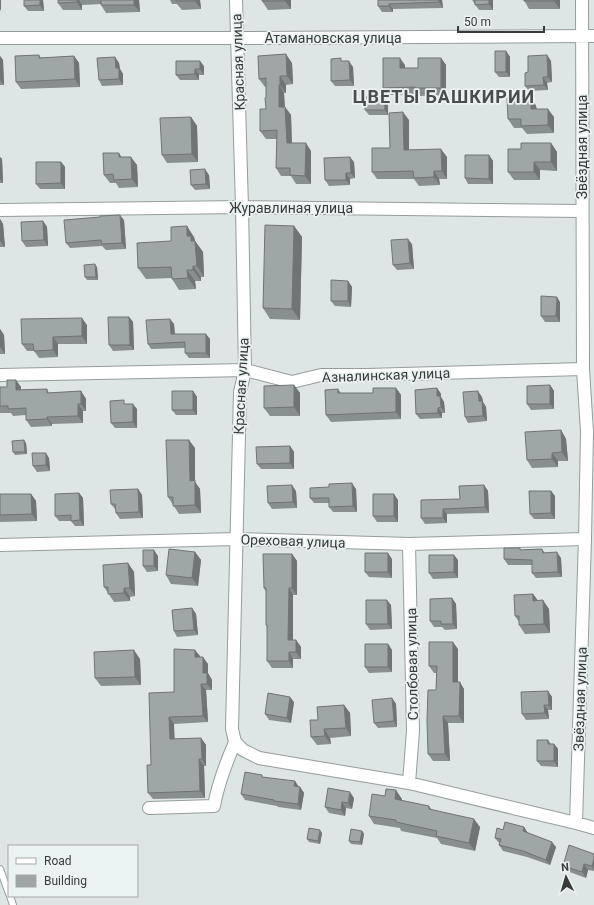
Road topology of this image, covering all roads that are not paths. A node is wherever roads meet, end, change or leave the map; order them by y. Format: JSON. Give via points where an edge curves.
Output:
{"nodes":[{"id":1,"x":236,"y":0,"type":"edge"},
{"id":2,"x":582,"y":0,"type":"edge"},
{"id":3,"x":588,"y":37,"type":"edge"},
{"id":4,"x":0,"y":38,"type":"edge"},
{"id":5,"x":237,"y":38,"type":"junction"},
{"id":6,"x":242,"y":208,"type":"junction"},
{"id":7,"x":0,"y":210,"type":"edge"},
{"id":8,"x":582,"y":210,"type":"junction"},
{"id":9,"x":583,"y":369,"type":"junction"},
{"id":10,"x":244,"y":370,"type":"junction"},
{"id":11,"x":0,"y":375,"type":"edge"},
{"id":12,"x":590,"y":432,"type":"edge"},
{"id":13,"x":236,"y":539,"type":"junction"},
{"id":14,"x":585,"y":539,"type":"junction"},
{"id":15,"x":409,"y":544,"type":"junction"},
{"id":16,"x":0,"y":545,"type":"edge"},
{"id":17,"x":235,"y":742,"type":"junction"},
{"id":18,"x":410,"y":783,"type":"junction"},
{"id":19,"x":148,"y":808,"type":"dead end"},
{"id":20,"x":576,"y":823,"type":"junction"},
{"id":21,"x":594,"y":828,"type":"edge"},
{"id":22,"x":0,"y":869,"type":"edge"},
{"id":23,"x":8,"y":892,"type":"edge"}],
"edges":[{"from":1,"to":5,"type":"street","name":"Красная улица"},
{"from":2,"to":3,"type":"street","name":"Звёздная улица"},
{"from":3,"to":5,"type":"street","name":"Атамановская улица"},
{"from":3,"to":8,"type":"street","name":"Звёздная улица"},
{"from":4,"to":5,"type":"street","name":"Атамановская улица"},
{"from":5,"to":6,"type":"street","name":"Красная улица"},
{"from":6,"to":7,"type":"street","name":"Журавлиная улица"},
{"from":6,"to":8,"type":"street","name":"Журавлиная улица"},
{"from":6,"to":10,"type":"street","name":"Красная улица"},
{"from":8,"to":9,"type":"street","name":"Звёздная улица"},
{"from":9,"to":10,"type":"street","name":"Азналинская улица","via":[[321,375],[292,382]]},
{"from":9,"to":12,"type":"street","name":"Звёздная улица"},
{"from":10,"to":11,"type":"street","name":"Азналинская улица"},
{"from":10,"to":13,"type":"street","name":"Красная улица","via":[[240,392]]},
{"from":12,"to":14,"type":"street","name":"Звёздная улица"},
{"from":13,"to":15,"type":"street","name":"Ореховая улица"},
{"from":13,"to":16,"type":"street","name":"Ореховая улица"},
{"from":13,"to":17,"type":"street","name":"Красная улица","via":[[232,729]]},
{"from":14,"to":15,"type":"street","name":"Ореховая улица"},
{"from":14,"to":20,"type":"street","name":"Звёздная улица"},
{"from":15,"to":18,"type":"street","name":"Столбовая улица","via":[[413,731]]},
{"from":17,"to":18,"type":"street","via":[[243,750],[259,758]]},
{"from":17,"to":19,"type":"street","via":[[223,770],[214,806]]},
{"from":18,"to":20,"type":"street"},
{"from":20,"to":21,"type":"street"},
{"from":22,"to":23,"type":"lane"}]}
